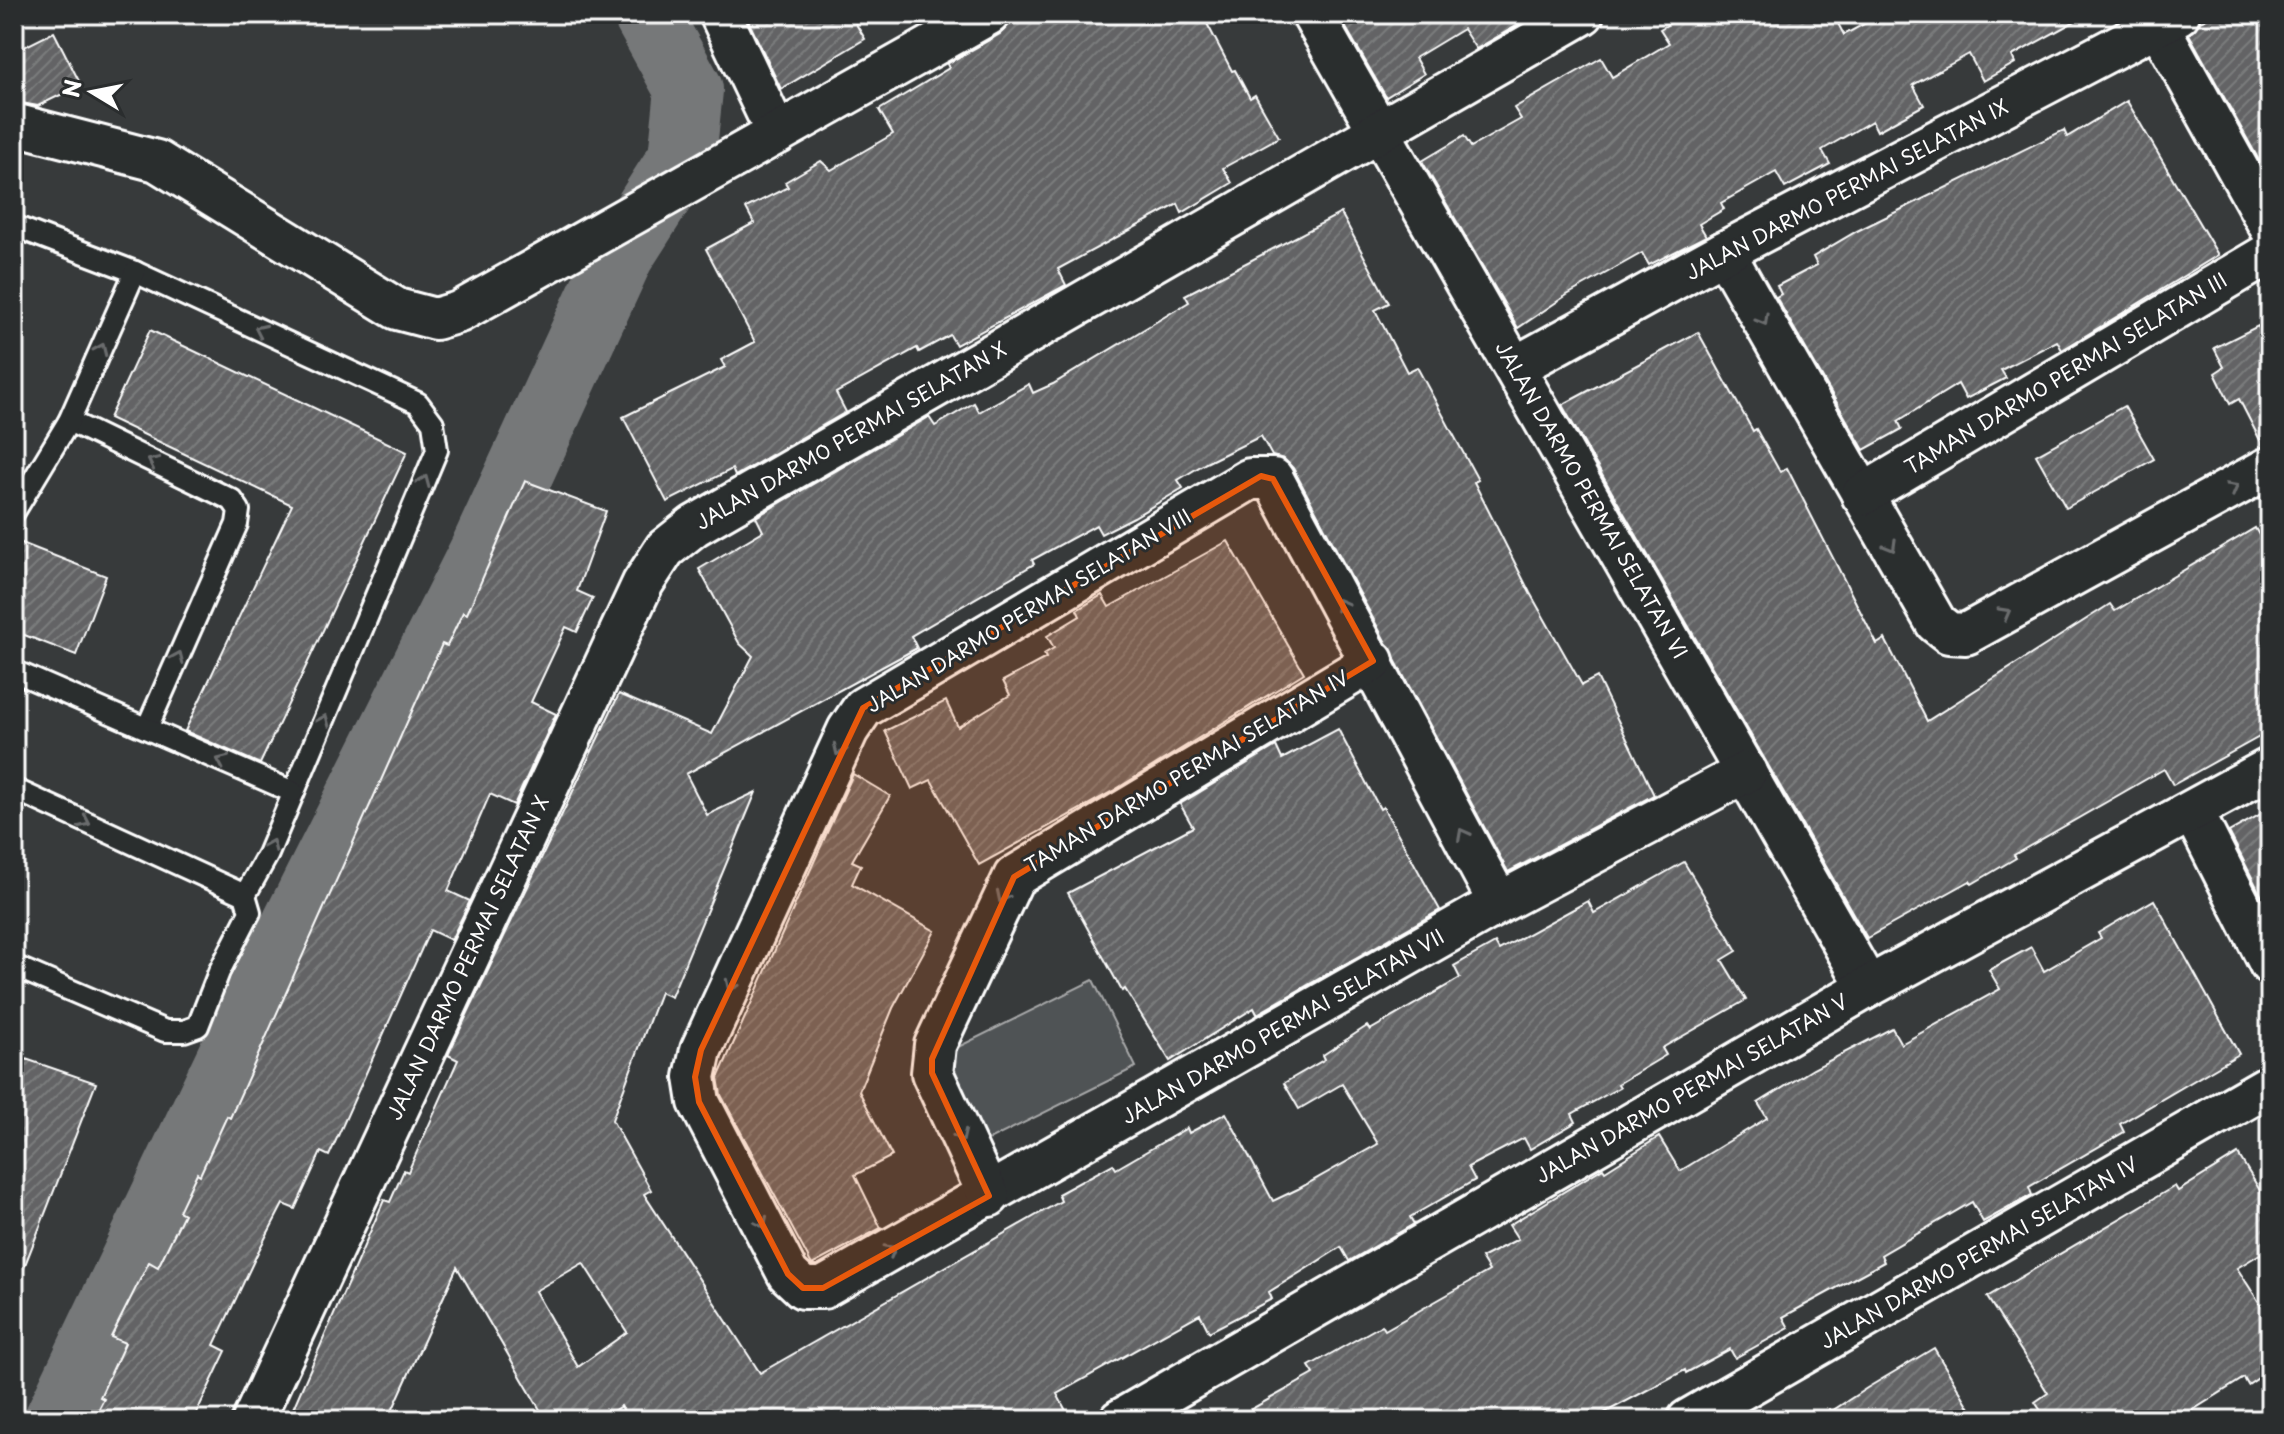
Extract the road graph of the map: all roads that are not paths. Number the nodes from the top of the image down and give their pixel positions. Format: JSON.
{"nodes":[{"id":1,"x":720,"y":14,"type":"edge"},
{"id":2,"x":989,"y":14,"type":"edge"},
{"id":3,"x":1312,"y":14,"type":"edge"},
{"id":4,"x":1583,"y":14,"type":"edge"},
{"id":5,"x":2169,"y":20,"type":"edge"},
{"id":6,"x":14,"y":124,"type":"edge"},
{"id":7,"x":1380,"y":131,"type":"junction"},
{"id":8,"x":777,"y":134,"type":"junction"},
{"id":9,"x":14,"y":226,"type":"edge"},
{"id":10,"x":2270,"y":227,"type":"edge"},
{"id":11,"x":1724,"y":252,"type":"junction"},
{"id":12,"x":2270,"y":253,"type":"edge"},
{"id":13,"x":135,"y":272,"type":"junction"},
{"id":14,"x":1515,"y":367,"type":"junction"},
{"id":15,"x":69,"y":421,"type":"junction"},
{"id":16,"x":2270,"y":467,"type":"edge"},
{"id":17,"x":1862,"y":495,"type":"junction"},
{"id":18,"x":14,"y":512,"type":"edge"},
{"id":19,"x":1373,"y":661,"type":"junction"},
{"id":20,"x":14,"y":671,"type":"edge"},
{"id":21,"x":147,"y":728,"type":"junction"},
{"id":22,"x":2270,"y":768,"type":"edge"},
{"id":23,"x":1746,"y":772,"type":"junction"},
{"id":24,"x":14,"y":789,"type":"edge"},
{"id":25,"x":293,"y":792,"type":"junction"},
{"id":26,"x":2193,"y":812,"type":"junction"},
{"id":27,"x":245,"y":895,"type":"junction"},
{"id":28,"x":1499,"y":903,"type":"junction"},
{"id":29,"x":2270,"y":964,"type":"edge"},
{"id":30,"x":14,"y":966,"type":"edge"},
{"id":31,"x":1868,"y":987,"type":"junction"},
{"id":32,"x":2270,"y":1085,"type":"edge"},
{"id":33,"x":989,"y":1196,"type":"junction"},
{"id":34,"x":823,"y":1288,"type":"joint"},
{"id":35,"x":253,"y":1420,"type":"edge"},
{"id":36,"x":1120,"y":1420,"type":"edge"},
{"id":37,"x":1688,"y":1420,"type":"edge"}],
"edges":[{"from":1,"to":8,"type":"street"},
{"from":2,"to":8,"type":"street"},
{"from":3,"to":7,"type":"street","name":"JALAN DARMO PERMAI SELATAN VI"},
{"from":4,"to":7,"type":"street","name":"JALAN DARMO PERMAI SELATAN X"},
{"from":5,"to":10,"type":"street"},
{"from":5,"to":11,"type":"street","name":"JALAN DARMO PERMAI SELATAN IX"},
{"from":6,"to":8,"type":"street"},
{"from":7,"to":14,"type":"street","name":"JALAN DARMO PERMAI SELATAN VI"},
{"from":7,"to":35,"type":"street","name":"JALAN DARMO PERMAI SELATAN X"},
{"from":9,"to":13,"type":"lane"},
{"from":11,"to":14,"type":"street","name":"JALAN DARMO PERMAI SELATAN IX"},
{"from":11,"to":17,"type":"street","one_way":true},
{"from":12,"to":17,"type":"street","name":"TAMAN DARMO PERMAI SELATAN III"},
{"from":15,"to":13,"type":"lane","one_way":true},
{"from":25,"to":13,"type":"lane","one_way":true},
{"from":14,"to":23,"type":"street","name":"JALAN DARMO PERMAI SELATAN VI"},
{"from":15,"to":18,"type":"lane"},
{"from":21,"to":15,"type":"lane","one_way":true},
{"from":17,"to":16,"type":"street","one_way":true},
{"from":28,"to":19,"type":"street","name":"JALAN DARMO PERMAI SELATAN VIII","one_way":true},
{"from":19,"to":33,"type":"street","name":"TAMAN DARMO PERMAI SELATAN IV","one_way":true},
{"from":19,"to":34,"type":"street","name":"JALAN DARMO PERMAI SELATAN VIII","one_way":true},
{"from":20,"to":21,"type":"lane"},
{"from":25,"to":21,"type":"lane","one_way":true},
{"from":22,"to":26,"type":"street","name":"JALAN DARMO PERMAI SELATAN V"},
{"from":23,"to":28,"type":"street","name":"JALAN DARMO PERMAI SELATAN VII"},
{"from":23,"to":31,"type":"street","name":"JALAN DARMO PERMAI SELATAN VI"},
{"from":24,"to":27,"type":"lane","one_way":true},
{"from":27,"to":25,"type":"lane","one_way":true},
{"from":26,"to":29,"type":"street"},
{"from":26,"to":31,"type":"street","name":"JALAN DARMO PERMAI SELATAN V"},
{"from":27,"to":30,"type":"lane"},
{"from":28,"to":33,"type":"street","name":"JALAN DARMO PERMAI SELATAN VII"},
{"from":31,"to":36,"type":"street","name":"JALAN DARMO PERMAI SELATAN V"},
{"from":32,"to":37,"type":"street","name":"JALAN DARMO PERMAI SELATAN IV"},
{"from":34,"to":33,"type":"street","name":"JALAN DARMO PERMAI SELATAN VII","one_way":true}]}
